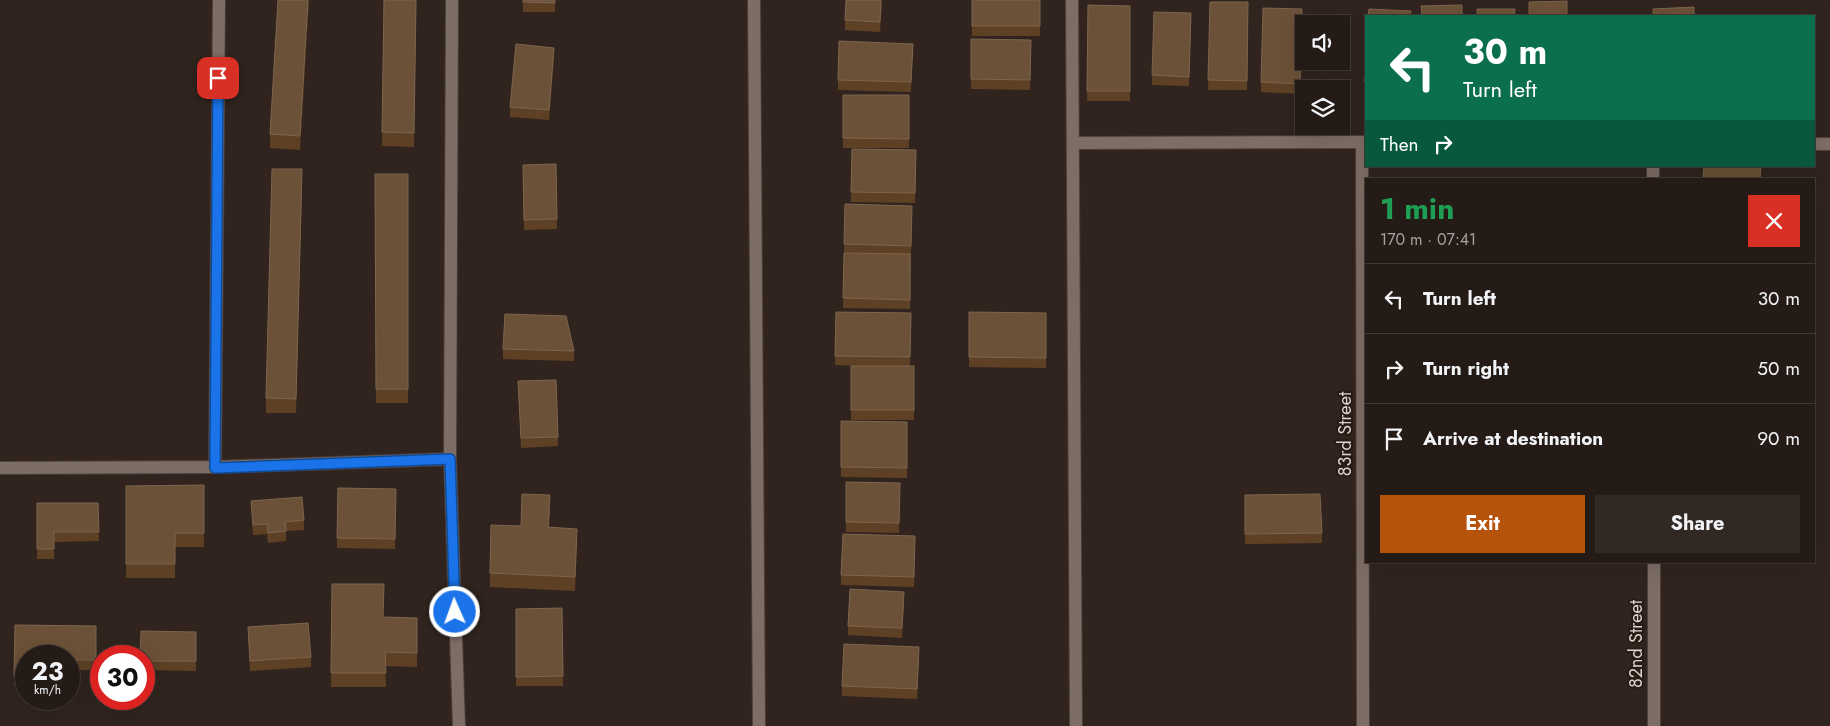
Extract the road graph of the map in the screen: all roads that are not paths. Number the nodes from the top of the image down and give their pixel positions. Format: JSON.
{"nodes":[{"id":1,"x":218,"y":0,"type":"edge"},
{"id":2,"x":452,"y":0,"type":"edge"},
{"id":3,"x":754,"y":0,"type":"edge"},
{"id":4,"x":1072,"y":0,"type":"edge"},
{"id":5,"x":1072,"y":142,"type":"junction"},
{"id":6,"x":1364,"y":142,"type":"edge"},
{"id":7,"x":1815,"y":144,"type":"edge"},
{"id":8,"x":1830,"y":144,"type":"edge"},
{"id":9,"x":450,"y":459,"type":"junction"},
{"id":10,"x":0,"y":468,"type":"edge"},
{"id":11,"x":215,"y":468,"type":"junction"},
{"id":12,"x":1654,"y":563,"type":"edge"},
{"id":13,"x":459,"y":726,"type":"edge"},
{"id":14,"x":759,"y":726,"type":"edge"},
{"id":15,"x":1076,"y":726,"type":"edge"},
{"id":16,"x":1364,"y":726,"type":"edge"},
{"id":17,"x":1654,"y":726,"type":"edge"}],
"edges":[{"from":1,"to":11,"type":"street"},
{"from":2,"to":9,"type":"street"},
{"from":3,"to":14,"type":"street"},
{"from":4,"to":5,"type":"street"},
{"from":5,"to":6,"type":"street"},
{"from":5,"to":15,"type":"street"},
{"from":6,"to":16,"type":"street","name":"83rd Street"},
{"from":7,"to":8,"type":"street"},
{"from":9,"to":11,"type":"street"},
{"from":9,"to":13,"type":"street"},
{"from":10,"to":11,"type":"street"},
{"from":12,"to":17,"type":"street","name":"82nd Street"}]}
